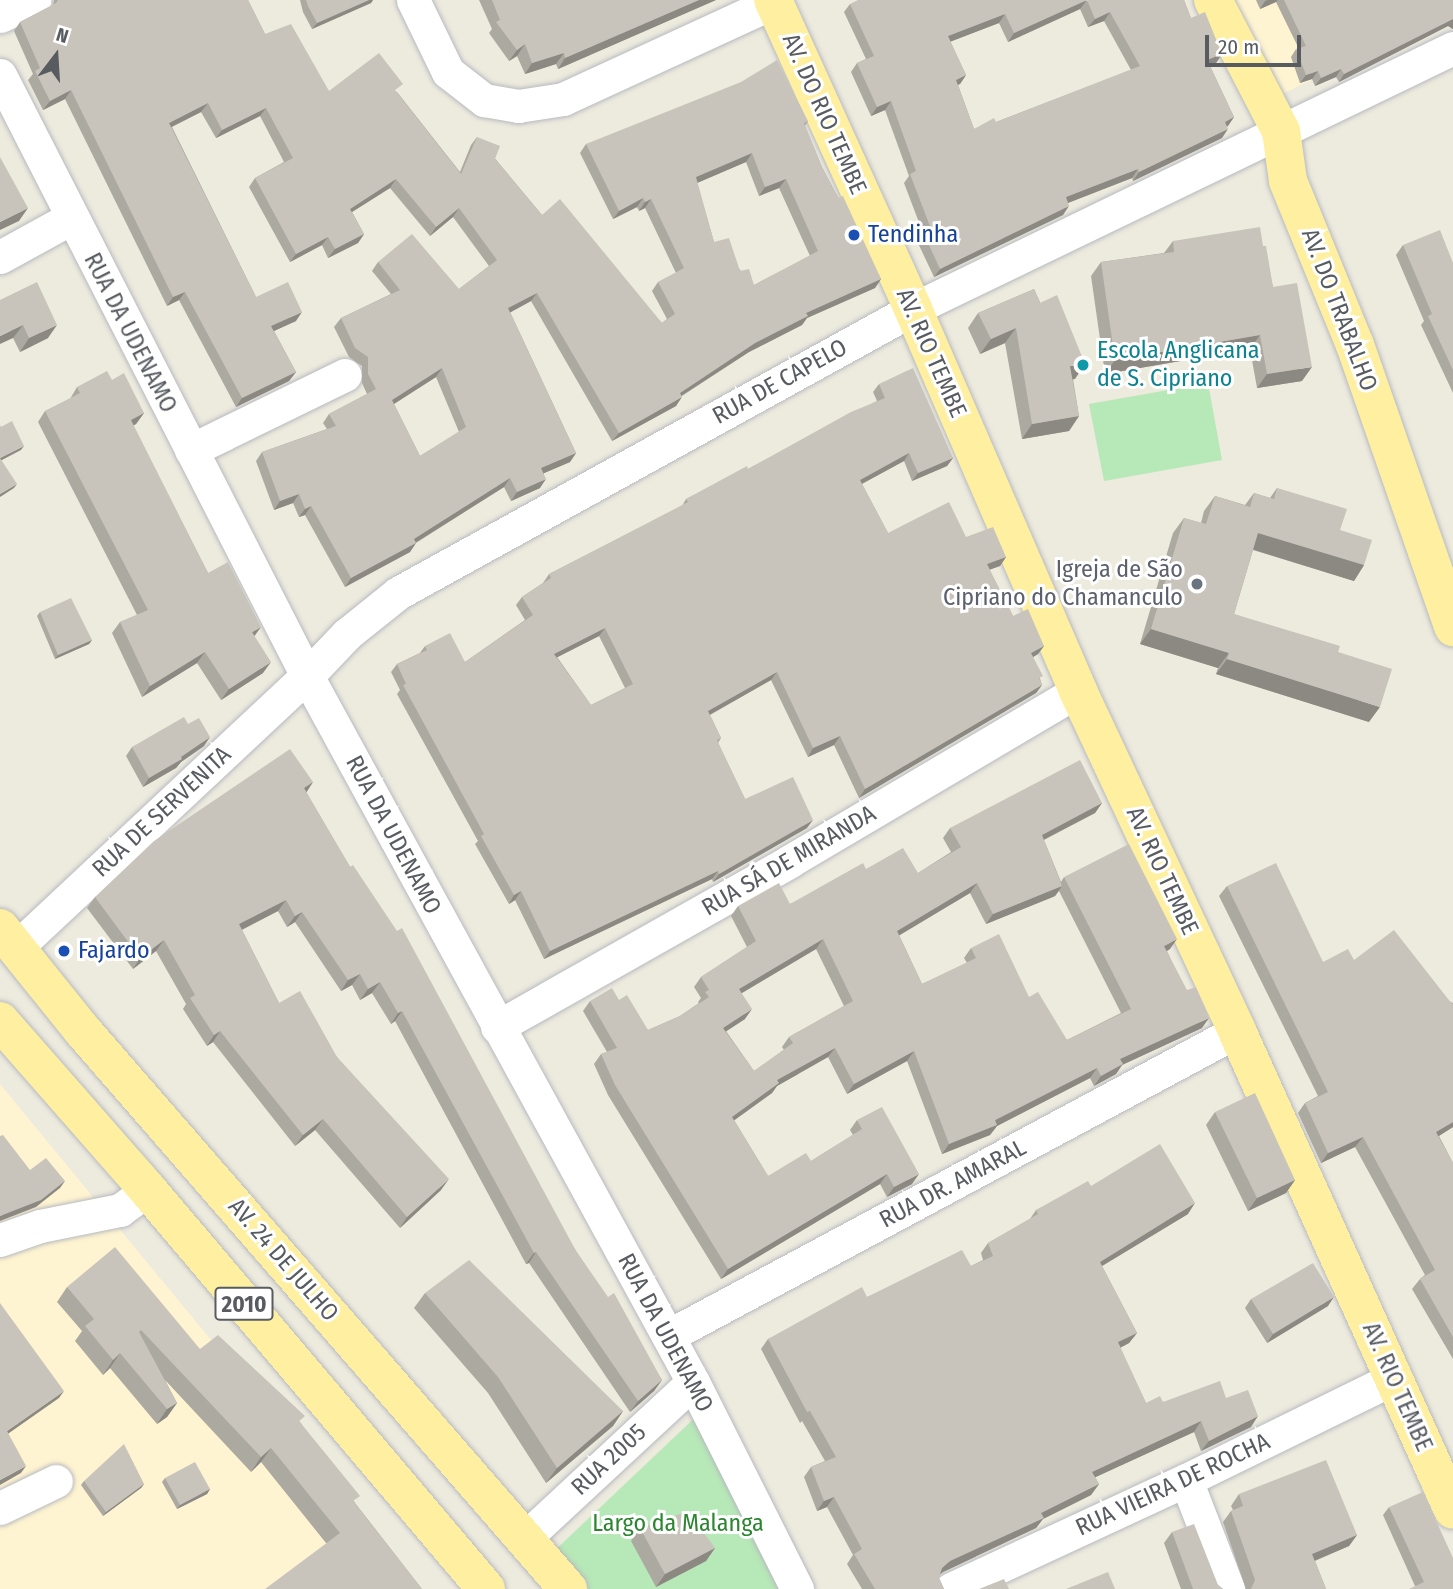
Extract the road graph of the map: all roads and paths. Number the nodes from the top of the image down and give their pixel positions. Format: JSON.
{"nodes":[{"id":1,"x":35,"y":0,"type":"edge"},
{"id":2,"x":413,"y":0,"type":"edge"},
{"id":3,"x":1213,"y":0,"type":"edge"},
{"id":4,"x":773,"y":1,"type":"edge"},
{"id":5,"x":0,"y":16,"type":"edge"},
{"id":6,"x":1453,"y":48,"type":"edge"},
{"id":7,"x":0,"y":75,"type":"edge"},
{"id":8,"x":1281,"y":131,"type":"junction"},
{"id":9,"x":71,"y":218,"type":"junction"},
{"id":10,"x":876,"y":229,"type":"joint"},
{"id":11,"x":0,"y":257,"type":"edge"},
{"id":12,"x":913,"y":309,"type":"junction"},
{"id":13,"x":345,"y":375,"type":"dead end"},
{"id":14,"x":191,"y":450,"type":"junction"},
{"id":15,"x":1453,"y":627,"type":"edge"},
{"id":16,"x":307,"y":676,"type":"junction"},
{"id":17,"x":1078,"y":691,"type":"junction"},
{"id":18,"x":8,"y":938,"type":"edge"},
{"id":19,"x":0,"y":1021,"type":"edge"},
{"id":20,"x":497,"y":1027,"type":"junction"},
{"id":21,"x":1237,"y":1031,"type":"junction"},
{"id":22,"x":148,"y":1190,"type":"junction"},
{"id":23,"x":0,"y":1240,"type":"edge"},
{"id":24,"x":668,"y":1336,"type":"junction"},
{"id":25,"x":1394,"y":1378,"type":"junction"},
{"id":26,"x":693,"y":1382,"type":"junction"},
{"id":27,"x":56,"y":1480,"type":"dead end"},
{"id":28,"x":1186,"y":1480,"type":"junction"},
{"id":29,"x":0,"y":1508,"type":"edge"},
{"id":30,"x":1453,"y":1510,"type":"edge"},
{"id":31,"x":525,"y":1538,"type":"junction"},
{"id":32,"x":486,"y":1589,"type":"edge"},
{"id":33,"x":568,"y":1589,"type":"edge"},
{"id":34,"x":797,"y":1589,"type":"edge"},
{"id":35,"x":951,"y":1589,"type":"edge"},
{"id":36,"x":1228,"y":1589,"type":"edge"}],
"edges":[{"from":1,"to":5,"type":"street"},
{"from":2,"to":4,"type":"street"},
{"from":3,"to":8,"type":"main road","name":"AV. DO TRABALHO"},
{"from":4,"to":10,"type":"main road","name":"AV. DO RIO TEMBE"},
{"from":6,"to":8,"type":"street","name":"RUA DE CAPELO"},
{"from":7,"to":9,"type":"street","name":"RUA DA UDENAMO"},
{"from":8,"to":12,"type":"street","name":"RUA DE CAPELO"},
{"from":8,"to":15,"type":"main road","name":"AV. DO TRABALHO"},
{"from":9,"to":11,"type":"street"},
{"from":9,"to":14,"type":"street","name":"RUA DA UDENAMO"},
{"from":10,"to":12,"type":"main road","name":"AV. RIO TEMBE"},
{"from":12,"to":16,"type":"street","name":"RUA DE CAPELO"},
{"from":12,"to":17,"type":"main road","name":"AV. RIO TEMBE"},
{"from":13,"to":14,"type":"street"},
{"from":14,"to":16,"type":"street","name":"RUA DA UDENAMO"},
{"from":16,"to":18,"type":"street","name":"RUA DE SERVENITA"},
{"from":16,"to":20,"type":"street","name":"RUA DA UDENAMO"},
{"from":17,"to":20,"type":"street","name":"RUA SÁ DE MIRANDA"},
{"from":17,"to":21,"type":"main road","name":"AV. RIO TEMBE"},
{"from":18,"to":31,"type":"main road","name":"AV. 24 DE JULHO","number":"2010"},
{"from":19,"to":22,"type":"main road","number":"2010"},
{"from":20,"to":24,"type":"street","name":"RUA DA UDENAMO"},
{"from":21,"to":24,"type":"street","name":"RUA DR. AMARAL"},
{"from":21,"to":25,"type":"main road","name":"AV. RIO TEMBE"},
{"from":22,"to":23,"type":"street"},
{"from":22,"to":32,"type":"main road","number":"2010"},
{"from":24,"to":26,"type":"street","name":"RUA DA UDENAMO"},
{"from":25,"to":28,"type":"street","name":"RUA VIEIRA DE ROCHA"},
{"from":25,"to":30,"type":"main road","name":"AV. RIO TEMBE"},
{"from":26,"to":31,"type":"street","name":"RUA 2005"},
{"from":26,"to":34,"type":"street","name":"RUA DA UDENAMO"},
{"from":27,"to":29,"type":"street"},
{"from":28,"to":35,"type":"street","name":"RUA VIEIRA DE ROCHA"},
{"from":28,"to":36,"type":"street"},
{"from":31,"to":33,"type":"main road","name":"AV. 24 DE JULHO","number":"2010"}]}
